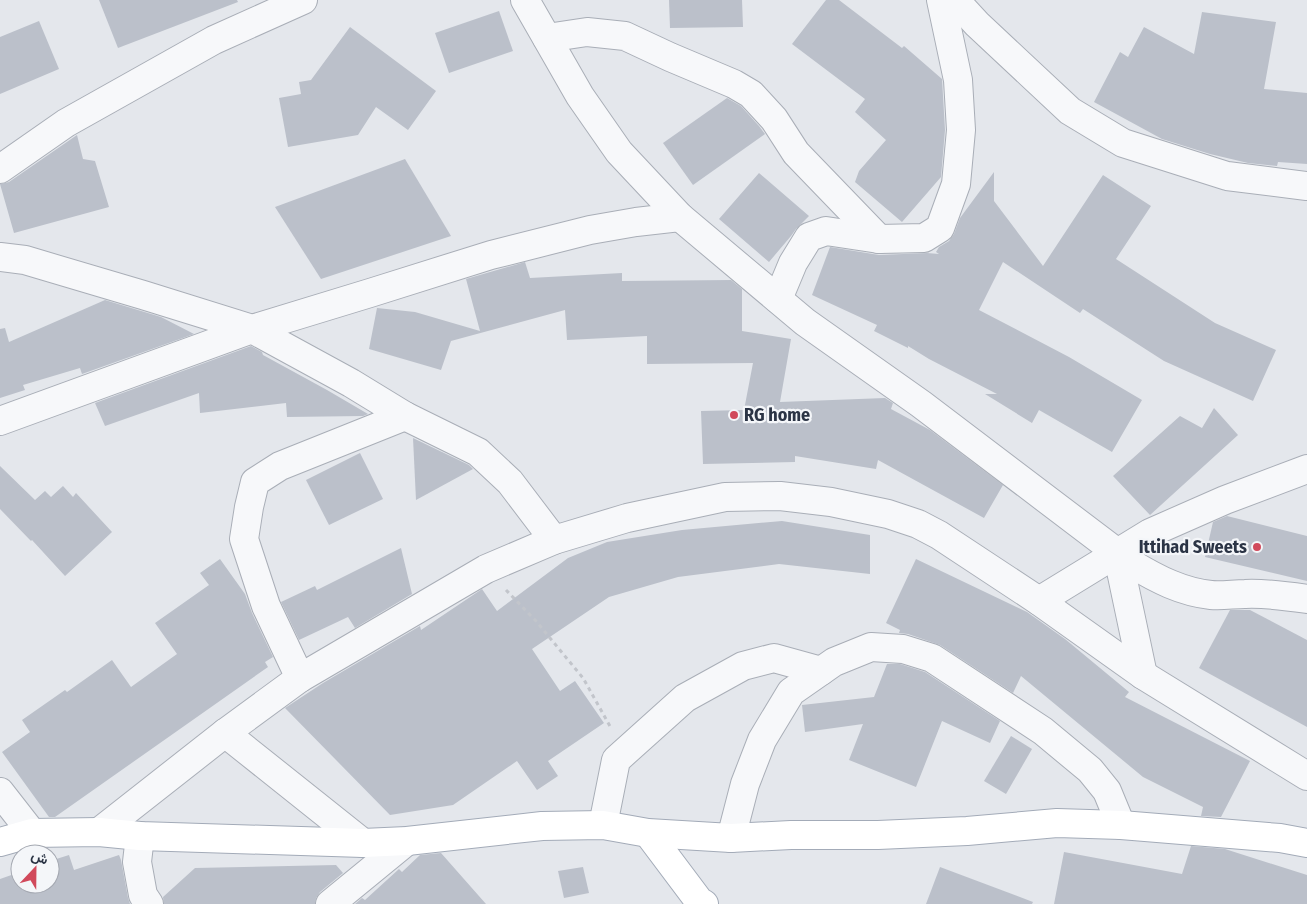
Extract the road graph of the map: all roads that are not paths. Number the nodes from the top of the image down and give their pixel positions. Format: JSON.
{"nodes":[{"id":1,"x":303,"y":0,"type":"edge"},
{"id":2,"x":941,"y":0,"type":"edge"},
{"id":3,"x":955,"y":0,"type":"edge"},
{"id":4,"x":534,"y":2,"type":"edge"},
{"id":5,"x":546,"y":38,"type":"junction"},
{"id":6,"x":0,"y":169,"type":"edge"},
{"id":7,"x":1307,"y":186,"type":"edge"},
{"id":8,"x":680,"y":217,"type":"junction"},
{"id":9,"x":879,"y":239,"type":"junction"},
{"id":10,"x":0,"y":258,"type":"edge"},
{"id":11,"x":778,"y":299,"type":"junction"},
{"id":12,"x":252,"y":329,"type":"junction"},
{"id":13,"x":404,"y":416,"type":"junction"},
{"id":14,"x":0,"y":421,"type":"edge"},
{"id":15,"x":1307,"y":469,"type":"edge"},
{"id":16,"x":554,"y":540,"type":"junction"},
{"id":17,"x":1118,"y":552,"type":"junction"},
{"id":18,"x":1307,"y":599,"type":"edge"},
{"id":19,"x":1039,"y":601,"type":"junction"},
{"id":20,"x":822,"y":671,"type":"junction"},
{"id":21,"x":1143,"y":675,"type":"junction"},
{"id":22,"x":300,"y":678,"type":"junction"},
{"id":23,"x":225,"y":734,"type":"junction"},
{"id":24,"x":1307,"y":776,"type":"edge"},
{"id":25,"x":0,"y":792,"type":"edge"},
{"id":26,"x":603,"y":825,"type":"junction"},
{"id":27,"x":1121,"y":825,"type":"junction"},
{"id":28,"x":99,"y":832,"type":"junction"},
{"id":29,"x":32,"y":833,"type":"junction"},
{"id":30,"x":648,"y":833,"type":"junction"},
{"id":31,"x":140,"y":836,"type":"junction"},
{"id":32,"x":731,"y":838,"type":"junction"},
{"id":33,"x":407,"y":841,"type":"junction"},
{"id":34,"x":0,"y":842,"type":"edge"},
{"id":35,"x":363,"y":843,"type":"junction"},
{"id":36,"x":1307,"y":843,"type":"edge"},
{"id":37,"x":699,"y":903,"type":"edge"},
{"id":38,"x":149,"y":904,"type":"edge"},
{"id":39,"x":330,"y":904,"type":"edge"}],
"edges":[{"from":1,"to":6,"type":"street"},
{"from":2,"to":9,"type":"street"},
{"from":3,"to":7,"type":"street"},
{"from":4,"to":5,"type":"street"},
{"from":5,"to":8,"type":"street"},
{"from":5,"to":9,"type":"street"},
{"from":8,"to":11,"type":"street"},
{"from":8,"to":12,"type":"street"},
{"from":9,"to":11,"type":"street"},
{"from":10,"to":12,"type":"street"},
{"from":11,"to":17,"type":"street"},
{"from":12,"to":13,"type":"street"},
{"from":12,"to":14,"type":"street"},
{"from":13,"to":16,"type":"street"},
{"from":13,"to":22,"type":"street"},
{"from":15,"to":17,"type":"street"},
{"from":16,"to":19,"type":"street"},
{"from":16,"to":22,"type":"street"},
{"from":17,"to":18,"type":"street"},
{"from":17,"to":19,"type":"street"},
{"from":17,"to":21,"type":"street"},
{"from":19,"to":21,"type":"street"},
{"from":20,"to":26,"type":"street"},
{"from":20,"to":27,"type":"street"},
{"from":20,"to":32,"type":"street"},
{"from":21,"to":24,"type":"street"},
{"from":22,"to":23,"type":"street"},
{"from":23,"to":28,"type":"street"},
{"from":23,"to":35,"type":"street"},
{"from":25,"to":29,"type":"street"},
{"from":26,"to":30,"type":"main road"},
{"from":26,"to":33,"type":"main road"},
{"from":27,"to":32,"type":"main road"},
{"from":27,"to":36,"type":"main road"},
{"from":28,"to":29,"type":"main road"},
{"from":28,"to":31,"type":"main road"},
{"from":29,"to":34,"type":"main road"},
{"from":30,"to":32,"type":"main road"},
{"from":30,"to":37,"type":"main road"},
{"from":31,"to":35,"type":"main road"},
{"from":31,"to":38,"type":"street"},
{"from":33,"to":35,"type":"main road"},
{"from":33,"to":39,"type":"street"}]}
